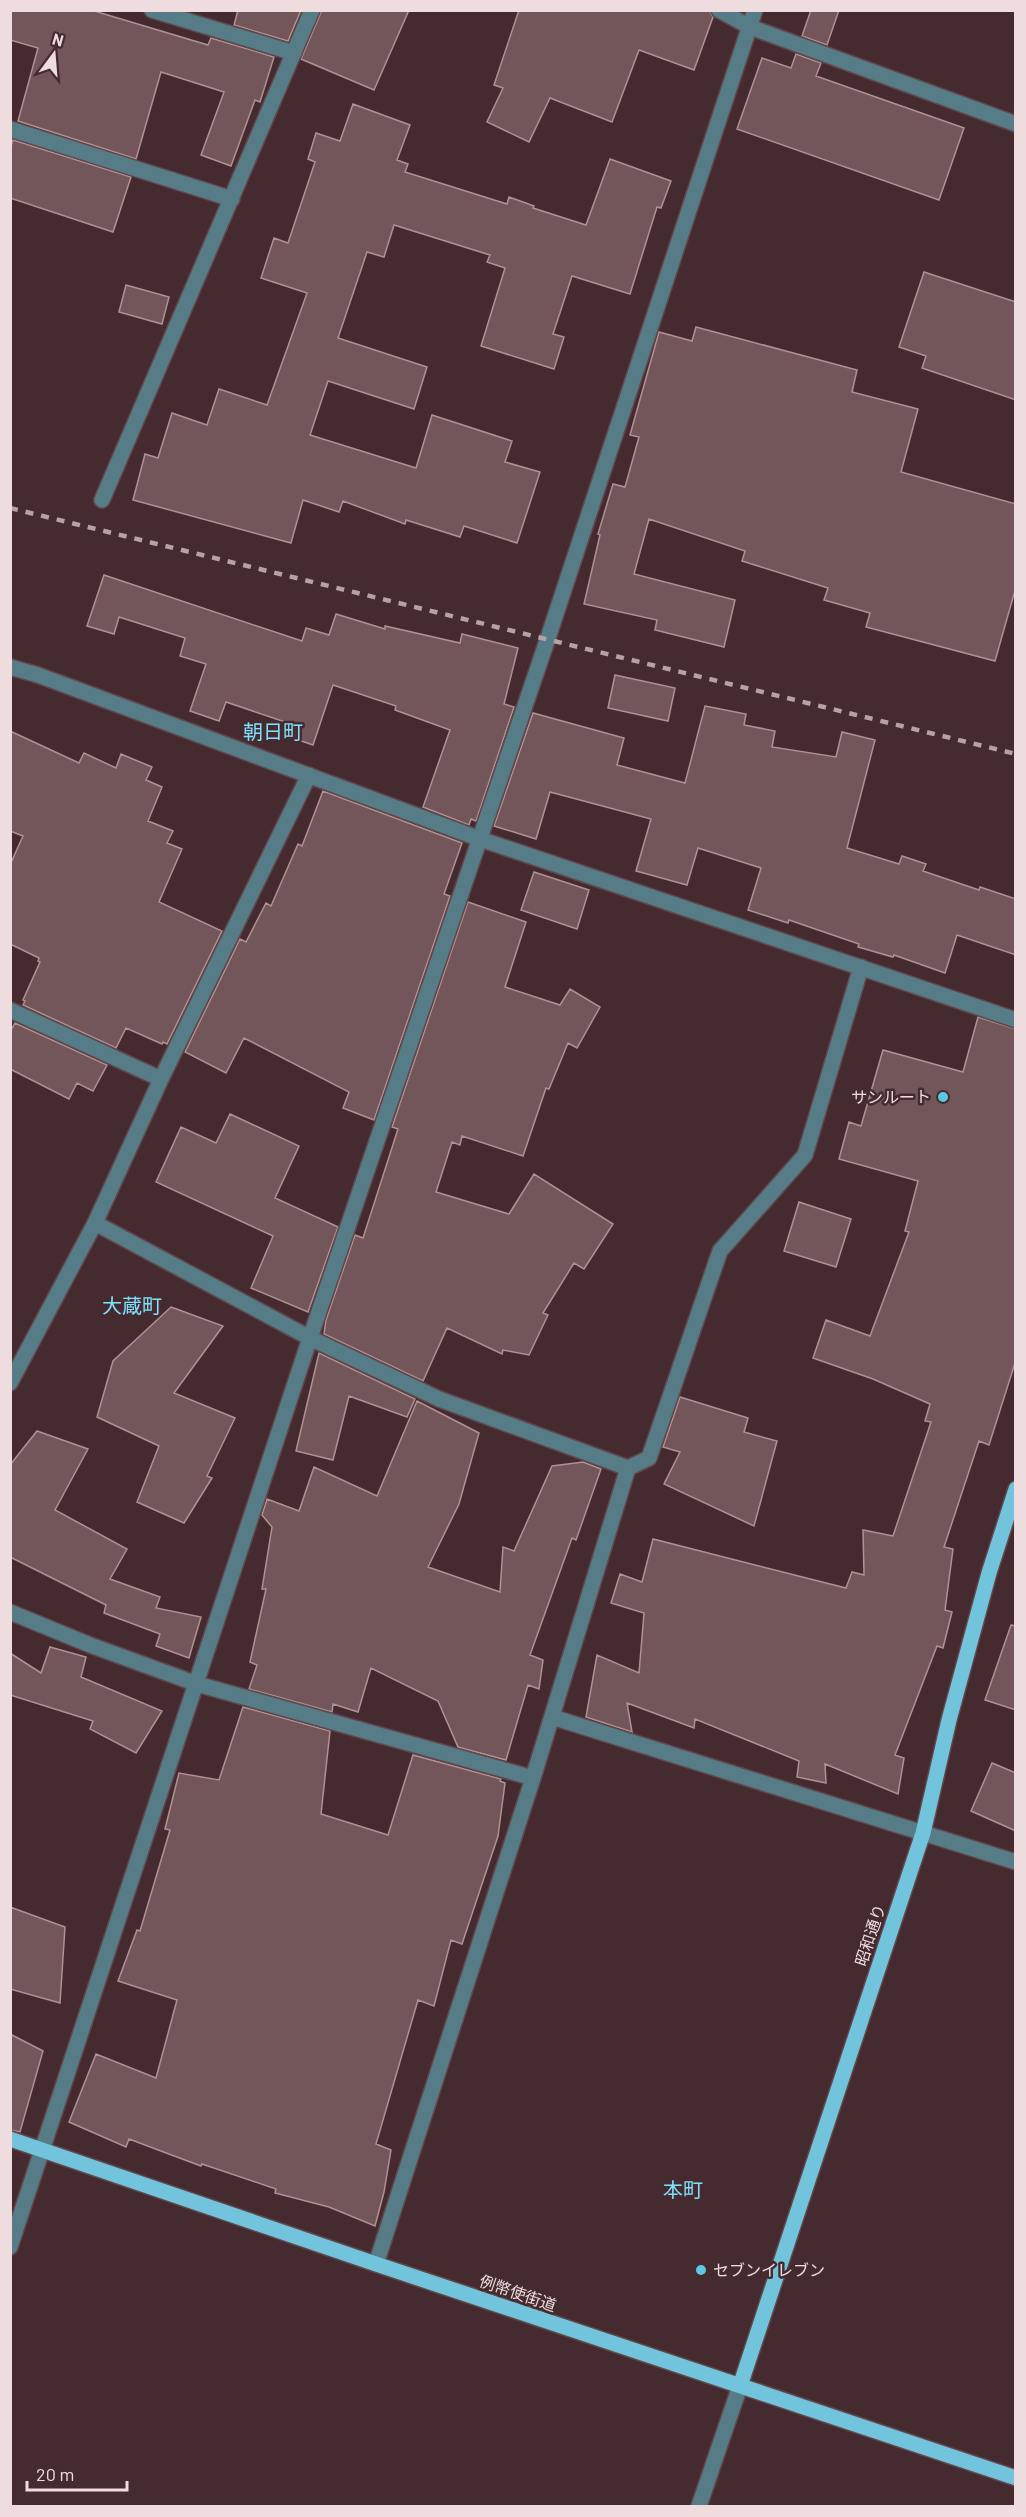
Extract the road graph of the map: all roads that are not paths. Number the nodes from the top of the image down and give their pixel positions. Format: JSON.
{"nodes":[{"id":1,"x":152,"y":10,"type":"edge"},
{"id":2,"x":312,"y":10,"type":"edge"},
{"id":3,"x":719,"y":10,"type":"edge"},
{"id":4,"x":755,"y":10,"type":"edge"},
{"id":5,"x":750,"y":27,"type":"junction"},
{"id":6,"x":294,"y":53,"type":"junction"},
{"id":7,"x":1016,"y":124,"type":"edge"},
{"id":8,"x":10,"y":129,"type":"edge"},
{"id":9,"x":232,"y":199,"type":"junction"},
{"id":10,"x":102,"y":500,"type":"dead end"},
{"id":11,"x":10,"y":667,"type":"edge"},
{"id":12,"x":309,"y":775,"type":"junction"},
{"id":13,"x":480,"y":839,"type":"junction"},
{"id":14,"x":861,"y":967,"type":"junction"},
{"id":15,"x":10,"y":1010,"type":"edge"},
{"id":16,"x":1016,"y":1020,"type":"edge"},
{"id":17,"x":161,"y":1079,"type":"junction"},
{"id":18,"x":95,"y":1223,"type":"junction"},
{"id":19,"x":310,"y":1338,"type":"junction"},
{"id":20,"x":10,"y":1383,"type":"edge"},
{"id":21,"x":628,"y":1468,"type":"junction"},
{"id":22,"x":1016,"y":1489,"type":"edge"},
{"id":23,"x":10,"y":1612,"type":"edge"},
{"id":24,"x":197,"y":1684,"type":"junction"},
{"id":25,"x":552,"y":1717,"type":"junction"},
{"id":26,"x":533,"y":1778,"type":"junction"},
{"id":27,"x":922,"y":1833,"type":"junction"},
{"id":28,"x":1016,"y":1862,"type":"edge"},
{"id":29,"x":10,"y":2139,"type":"edge"},
{"id":30,"x":44,"y":2151,"type":"junction"},
{"id":31,"x":10,"y":2247,"type":"edge"},
{"id":32,"x":376,"y":2264,"type":"junction"},
{"id":33,"x":740,"y":2386,"type":"junction"},
{"id":34,"x":1016,"y":2478,"type":"edge"},
{"id":35,"x":699,"y":2506,"type":"edge"}],
"edges":[{"from":1,"to":6,"type":"street"},
{"from":2,"to":6,"type":"street"},
{"from":3,"to":5,"type":"street"},
{"from":4,"to":5,"type":"street"},
{"from":5,"to":7,"type":"street"},
{"from":5,"to":13,"type":"street"},
{"from":6,"to":9,"type":"street"},
{"from":8,"to":9,"type":"street"},
{"from":9,"to":10,"type":"street"},
{"from":11,"to":12,"type":"street"},
{"from":12,"to":13,"type":"street"},
{"from":12,"to":17,"type":"street"},
{"from":13,"to":14,"type":"street"},
{"from":13,"to":19,"type":"street"},
{"from":14,"to":16,"type":"street"},
{"from":14,"to":21,"type":"street"},
{"from":15,"to":17,"type":"street"},
{"from":17,"to":18,"type":"street"},
{"from":18,"to":19,"type":"street"},
{"from":18,"to":20,"type":"street"},
{"from":19,"to":21,"type":"street"},
{"from":19,"to":24,"type":"street"},
{"from":21,"to":25,"type":"street"},
{"from":22,"to":27,"type":"main road","name":"昭和通り"},
{"from":23,"to":24,"type":"street"},
{"from":24,"to":26,"type":"street"},
{"from":24,"to":30,"type":"street"},
{"from":25,"to":26,"type":"street"},
{"from":25,"to":27,"type":"street"},
{"from":26,"to":32,"type":"street"},
{"from":27,"to":28,"type":"street"},
{"from":27,"to":33,"type":"main road","name":"昭和通り"},
{"from":29,"to":30,"type":"main road","name":"例幣使街道"},
{"from":30,"to":31,"type":"street"},
{"from":30,"to":32,"type":"main road","name":"例幣使街道"},
{"from":32,"to":33,"type":"main road","name":"例幣使街道"},
{"from":33,"to":34,"type":"main road","name":"例幣使街道"},
{"from":33,"to":35,"type":"street"}]}
